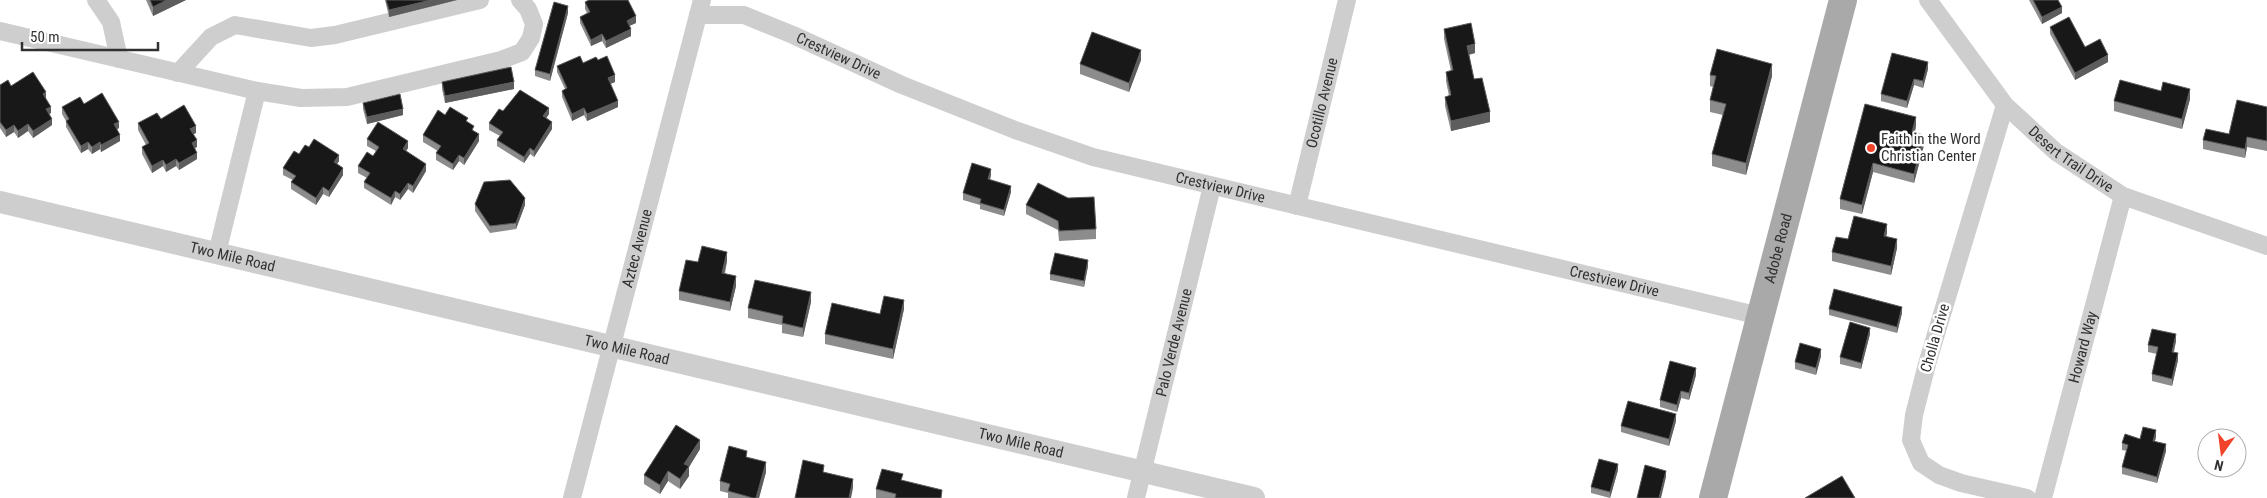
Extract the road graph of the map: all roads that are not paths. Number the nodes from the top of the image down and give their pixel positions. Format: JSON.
{"nodes":[{"id":1,"x":96,"y":0,"type":"edge"},
{"id":2,"x":480,"y":0,"type":"edge"},
{"id":3,"x":520,"y":0,"type":"edge"},
{"id":4,"x":1347,"y":0,"type":"edge"},
{"id":5,"x":1844,"y":0,"type":"edge"},
{"id":6,"x":1928,"y":0,"type":"edge"},
{"id":7,"x":700,"y":8,"type":"edge"},
{"id":8,"x":0,"y":31,"type":"edge"},
{"id":9,"x":119,"y":59,"type":"junction"},
{"id":10,"x":178,"y":73,"type":"junction"},
{"id":11,"x":257,"y":91,"type":"junction"},
{"id":12,"x":2005,"y":105,"type":"junction"},
{"id":13,"x":1212,"y":186,"type":"junction"},
{"id":14,"x":2123,"y":196,"type":"junction"},
{"id":15,"x":0,"y":202,"type":"edge"},
{"id":16,"x":1297,"y":206,"type":"junction"},
{"id":17,"x":2267,"y":246,"type":"edge"},
{"id":18,"x":217,"y":253,"type":"junction"},
{"id":19,"x":1760,"y":316,"type":"junction"},
{"id":20,"x":612,"y":345,"type":"junction"},
{"id":21,"x":1143,"y":471,"type":"junction"},
{"id":22,"x":572,"y":498,"type":"edge"},
{"id":23,"x":1136,"y":498,"type":"edge"},
{"id":24,"x":1254,"y":498,"type":"edge"},
{"id":25,"x":1713,"y":498,"type":"edge"},
{"id":26,"x":2027,"y":498,"type":"edge"},
{"id":27,"x":2043,"y":498,"type":"edge"}],
"edges":[{"from":1,"to":9,"type":"street"},
{"from":2,"to":10,"type":"street"},
{"from":3,"to":11,"type":"street"},
{"from":4,"to":16,"type":"street","name":"Ocotillo Avenue"},
{"from":5,"to":19,"type":"main road","name":"Adobe Road"},
{"from":6,"to":12,"type":"street","name":"Desert Trail Drive"},
{"from":7,"to":13,"type":"street","name":"Crestview Drive"},
{"from":7,"to":20,"type":"street","name":"Aztec Avenue"},
{"from":8,"to":9,"type":"street"},
{"from":9,"to":10,"type":"street"},
{"from":10,"to":11,"type":"street"},
{"from":11,"to":18,"type":"street"},
{"from":12,"to":14,"type":"street","name":"Desert Trail Drive"},
{"from":12,"to":26,"type":"street","name":"Cholla Drive"},
{"from":13,"to":16,"type":"street","name":"Crestview Drive"},
{"from":13,"to":21,"type":"street","name":"Palo Verde Avenue"},
{"from":14,"to":17,"type":"street","name":"Desert Trail Drive"},
{"from":14,"to":27,"type":"street","name":"Howard Way"},
{"from":15,"to":18,"type":"street","name":"Two Mile Road"},
{"from":16,"to":19,"type":"street","name":"Crestview Drive"},
{"from":18,"to":20,"type":"street","name":"Two Mile Road"},
{"from":19,"to":25,"type":"main road","name":"Adobe Road"},
{"from":20,"to":21,"type":"street","name":"Two Mile Road"},
{"from":20,"to":22,"type":"street","name":"Aztec Avenue"},
{"from":21,"to":23,"type":"street","name":"Palo Verde Avenue"},
{"from":21,"to":24,"type":"street","name":"Two Mile Road"}]}
